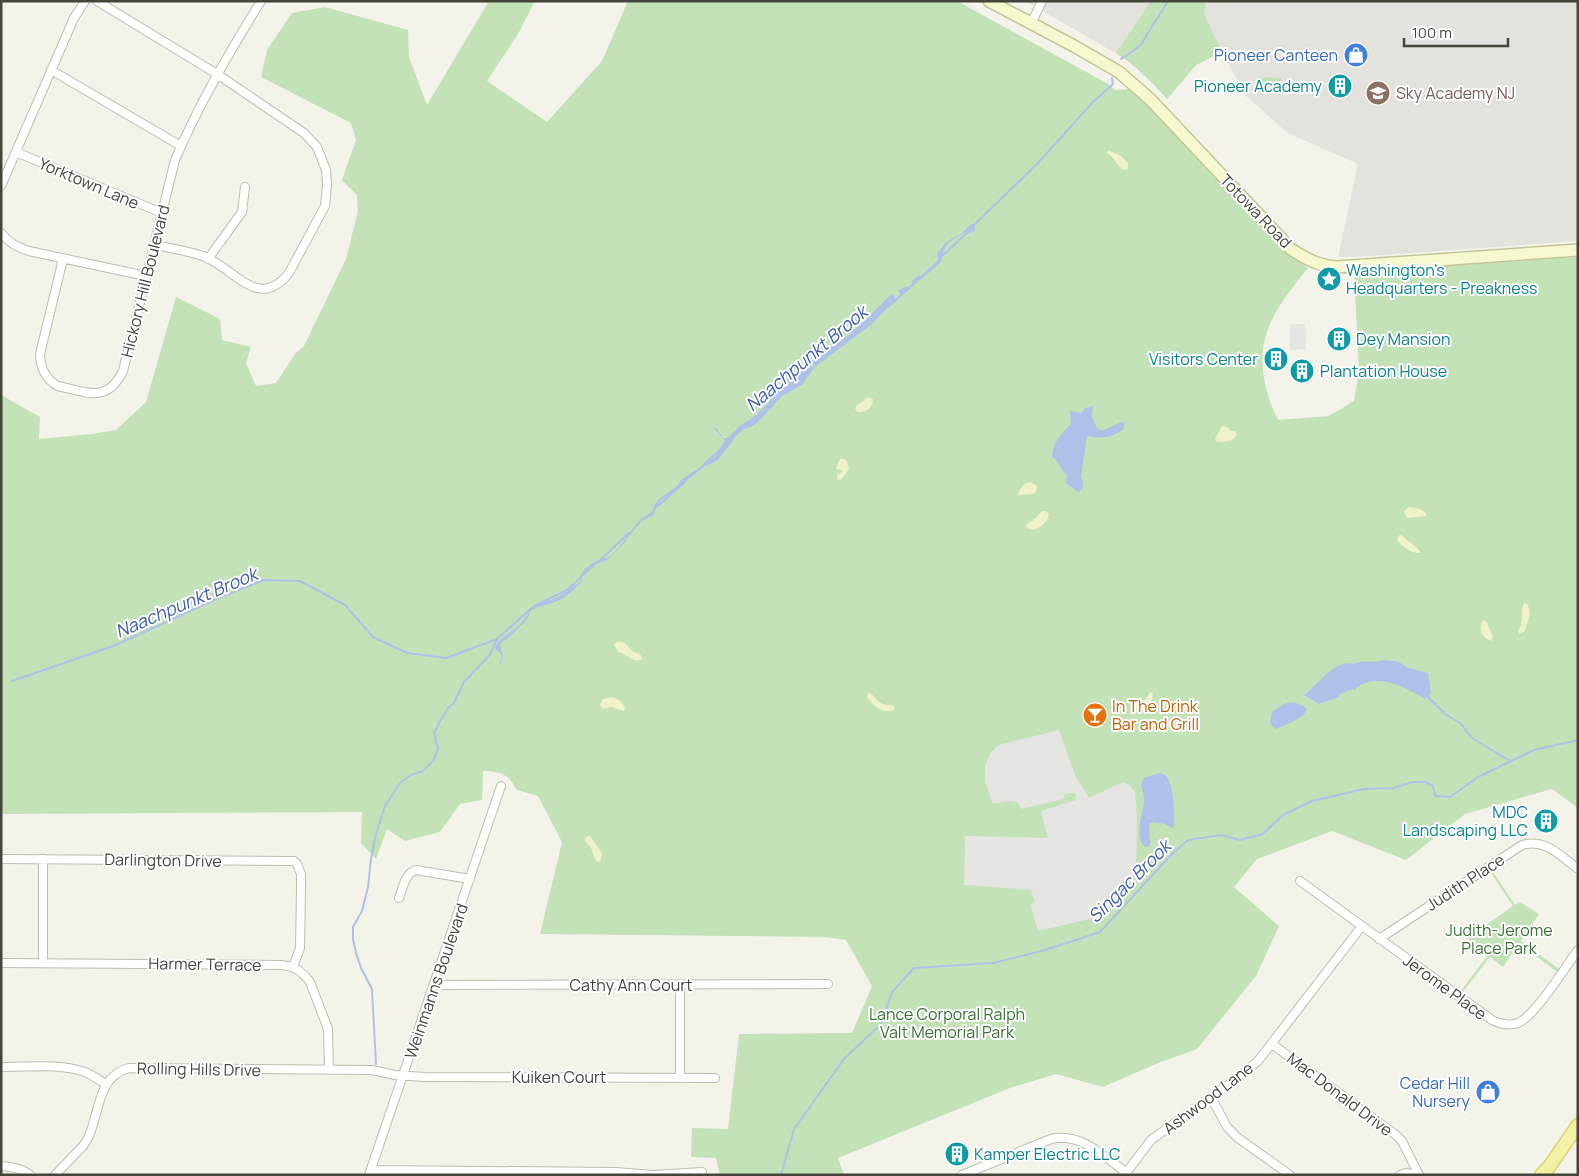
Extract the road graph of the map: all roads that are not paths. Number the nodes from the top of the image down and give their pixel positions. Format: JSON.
{"nodes":[{"id":1,"x":85,"y":1,"type":"edge"},
{"id":2,"x":97,"y":1,"type":"edge"},
{"id":3,"x":251,"y":1,"type":"edge"},
{"id":4,"x":989,"y":1,"type":"edge"},
{"id":5,"x":1042,"y":1,"type":"edge"},
{"id":6,"x":260,"y":4,"type":"edge"},
{"id":7,"x":1031,"y":24,"type":"junction"},
{"id":8,"x":51,"y":70,"type":"junction"},
{"id":9,"x":217,"y":74,"type":"junction"},
{"id":10,"x":181,"y":146,"type":"junction"},
{"id":11,"x":16,"y":152,"type":"junction"},
{"id":12,"x":1,"y":186,"type":"edge"},
{"id":13,"x":245,"y":188,"type":"dead end"},
{"id":14,"x":162,"y":213,"type":"junction"},
{"id":15,"x":1,"y":233,"type":"edge"},
{"id":16,"x":154,"y":244,"type":"junction"},
{"id":17,"x":1578,"y":250,"type":"edge"},
{"id":18,"x":63,"y":259,"type":"junction"},
{"id":19,"x":208,"y":259,"type":"junction"},
{"id":20,"x":146,"y":276,"type":"junction"},
{"id":21,"x":501,"y":786,"type":"dead end"},
{"id":22,"x":1,"y":858,"type":"edge"},
{"id":23,"x":43,"y":859,"type":"junction"},
{"id":24,"x":1578,"y":869,"type":"edge"},
{"id":25,"x":470,"y":880,"type":"junction"},
{"id":26,"x":1300,"y":881,"type":"dead end"},
{"id":27,"x":399,"y":898,"type":"dead end"},
{"id":28,"x":1362,"y":926,"type":"junction"},
{"id":29,"x":1379,"y":939,"type":"junction"},
{"id":30,"x":1578,"y":950,"type":"edge"},
{"id":31,"x":1,"y":962,"type":"edge"},
{"id":32,"x":42,"y":963,"type":"junction"},
{"id":33,"x":293,"y":967,"type":"junction"},
{"id":34,"x":828,"y":984,"type":"dead end"},
{"id":35,"x":434,"y":985,"type":"junction"},
{"id":36,"x":680,"y":985,"type":"junction"},
{"id":37,"x":1272,"y":1044,"type":"junction"},
{"id":38,"x":1,"y":1067,"type":"edge"},
{"id":39,"x":329,"y":1070,"type":"junction"},
{"id":40,"x":404,"y":1076,"type":"junction"},
{"id":41,"x":680,"y":1077,"type":"junction"},
{"id":42,"x":715,"y":1078,"type":"dead end"},
{"id":43,"x":106,"y":1084,"type":"junction"},
{"id":44,"x":1210,"y":1097,"type":"junction"},
{"id":45,"x":1578,"y":1125,"type":"edge"},
{"id":46,"x":1,"y":1166,"type":"edge"},
{"id":47,"x":370,"y":1172,"type":"edge"},
{"id":48,"x":702,"y":1172,"type":"dead end"},
{"id":49,"x":974,"y":1172,"type":"edge"},
{"id":50,"x":1545,"y":1172,"type":"edge"},
{"id":51,"x":582,"y":1173,"type":"edge"},
{"id":52,"x":1128,"y":1174,"type":"edge"},
{"id":53,"x":30,"y":1175,"type":"edge"},
{"id":54,"x":55,"y":1175,"type":"edge"},
{"id":55,"x":962,"y":1175,"type":"edge"},
{"id":56,"x":1290,"y":1175,"type":"edge"},
{"id":57,"x":1400,"y":1175,"type":"edge"},
{"id":58,"x":1415,"y":1175,"type":"edge"},
{"id":59,"x":1419,"y":1175,"type":"edge"}],
"edges":[{"from":1,"to":8,"type":"street"},
{"from":2,"to":9,"type":"street"},
{"from":3,"to":6,"type":"street"},
{"from":4,"to":7,"type":"main road","name":"Totowa Road"},
{"from":5,"to":7,"type":"street"},
{"from":6,"to":9,"type":"street","name":"Hickory Hill Boulevard"},
{"from":7,"to":17,"type":"main road","name":"Totowa Road"},
{"from":8,"to":10,"type":"street"},
{"from":8,"to":11,"type":"street"},
{"from":9,"to":10,"type":"street","name":"Hickory Hill Boulevard"},
{"from":9,"to":19,"type":"street"},
{"from":10,"to":14,"type":"street","name":"Hickory Hill Boulevard"},
{"from":11,"to":12,"type":"street"},
{"from":11,"to":14,"type":"street","name":"Yorktown Lane"},
{"from":13,"to":19,"type":"street"},
{"from":14,"to":16,"type":"street","name":"Hickory Hill Boulevard"},
{"from":15,"to":18,"type":"street"},
{"from":16,"to":19,"type":"street"},
{"from":16,"to":20,"type":"street","name":"Hickory Hill Boulevard"},
{"from":18,"to":20,"type":"street"},
{"from":18,"to":20,"type":"street","name":"Hickory Hill Boulevard"},
{"from":21,"to":25,"type":"street","name":"Weinmanns Boulevard"},
{"from":22,"to":23,"type":"street","name":"Darlington Drive"},
{"from":23,"to":32,"type":"street"},
{"from":23,"to":33,"type":"street","name":"Darlington Drive"},
{"from":24,"to":29,"type":"street","name":"Judith Place"},
{"from":25,"to":27,"type":"street"},
{"from":25,"to":35,"type":"street","name":"Weinmanns Boulevard"},
{"from":26,"to":28,"type":"street","name":"Jerome Place"},
{"from":28,"to":29,"type":"street","name":"Jerome Place"},
{"from":28,"to":37,"type":"street","name":"Ashwood Lane"},
{"from":29,"to":30,"type":"street","name":"Jerome Place"},
{"from":31,"to":32,"type":"street","name":"Harmer Terrace"},
{"from":32,"to":33,"type":"street","name":"Harmer Terrace"},
{"from":33,"to":39,"type":"street"},
{"from":34,"to":36,"type":"street","name":"Cathy Ann Court"},
{"from":35,"to":36,"type":"street","name":"Cathy Ann Court"},
{"from":35,"to":40,"type":"street","name":"Weinmanns Boulevard"},
{"from":36,"to":41,"type":"street"},
{"from":37,"to":44,"type":"street","name":"Ashwood Lane"},
{"from":37,"to":59,"type":"street","name":"Mac Donald Drive"},
{"from":38,"to":43,"type":"street"},
{"from":39,"to":40,"type":"street","name":"Rolling Hills Drive"},
{"from":39,"to":43,"type":"street","name":"Rolling Hills Drive"},
{"from":40,"to":41,"type":"street","name":"Kuiken Court"},
{"from":40,"to":47,"type":"street","name":"Weinmanns Boulevard"},
{"from":41,"to":42,"type":"street","name":"Kuiken Court"},
{"from":43,"to":54,"type":"street"},
{"from":44,"to":52,"type":"street","name":"Ashwood Lane"},
{"from":44,"to":56,"type":"street"},
{"from":45,"to":50,"type":"main road"},
{"from":46,"to":53,"type":"street"},
{"from":47,"to":51,"type":"street"},
{"from":48,"to":51,"type":"street"},
{"from":49,"to":52,"type":"street"},
{"from":49,"to":55,"type":"street"},
{"from":57,"to":58,"type":"street"}]}
